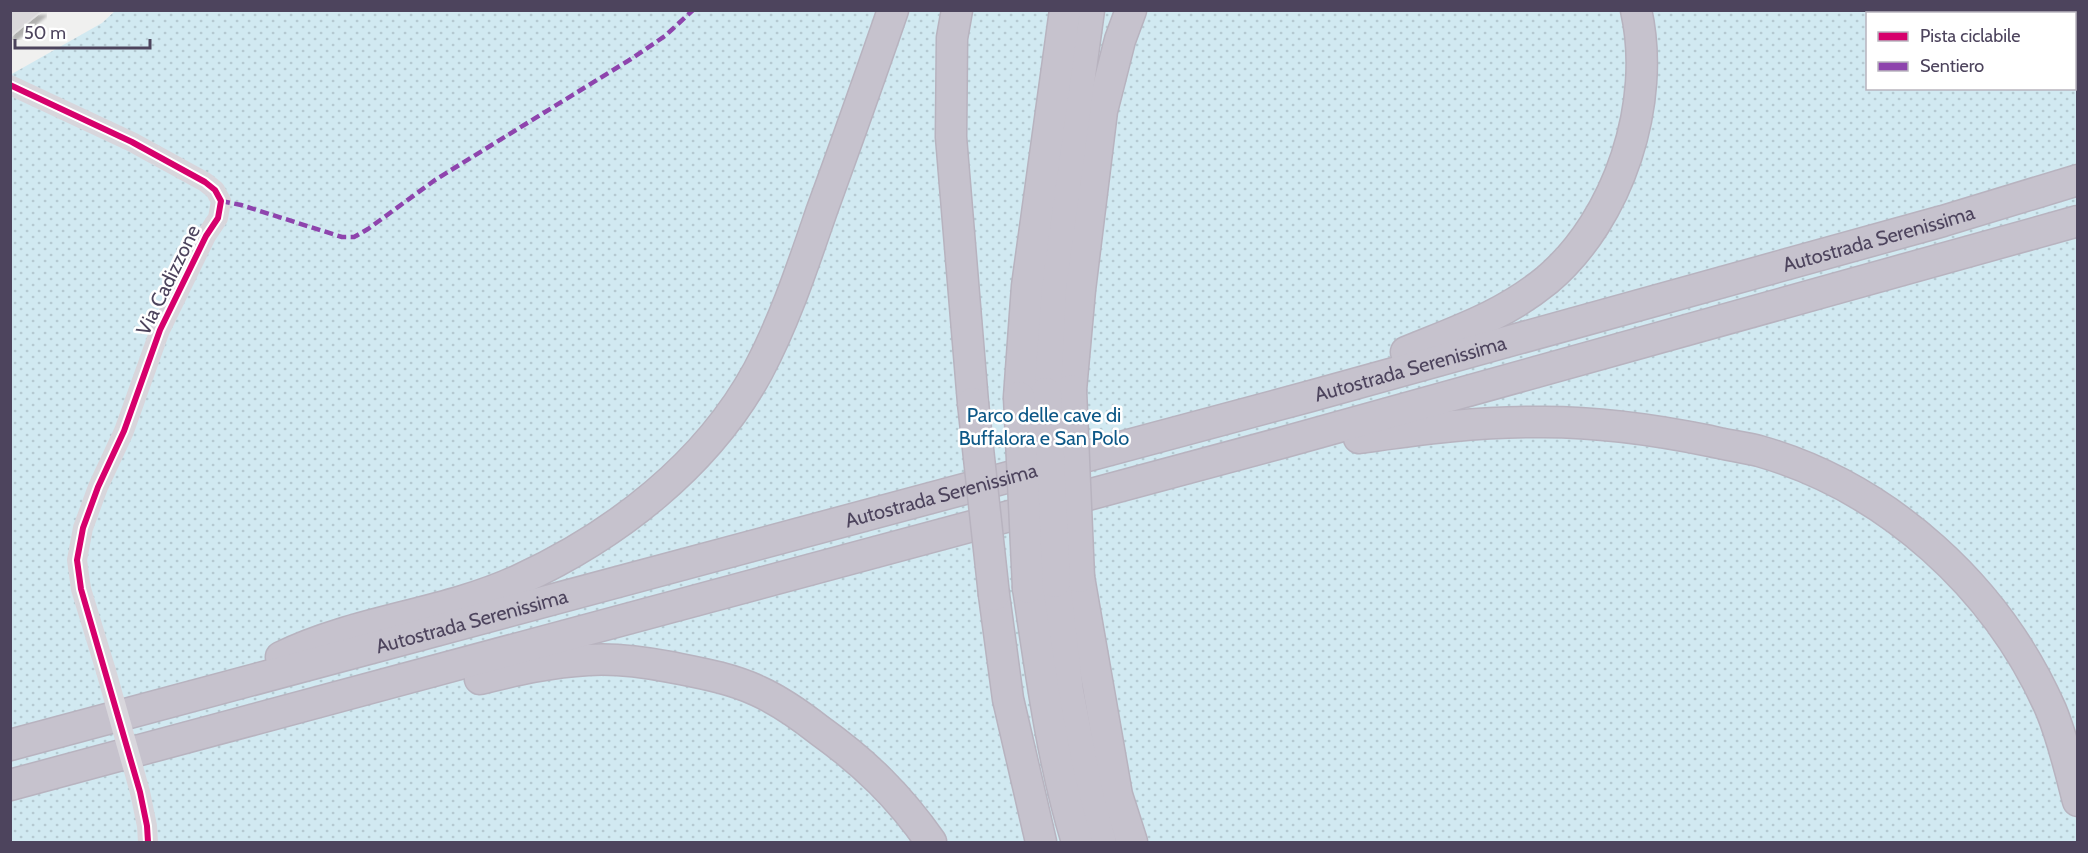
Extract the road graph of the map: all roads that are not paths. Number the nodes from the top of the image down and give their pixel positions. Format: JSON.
{"nodes":[{"id":1,"x":893,"y":10,"type":"edge"},
{"id":2,"x":957,"y":10,"type":"edge"},
{"id":3,"x":1065,"y":10,"type":"edge"},
{"id":4,"x":1089,"y":10,"type":"edge"},
{"id":5,"x":1131,"y":10,"type":"edge"},
{"id":6,"x":1636,"y":10,"type":"edge"},
{"id":7,"x":11,"y":86,"type":"edge"},
{"id":8,"x":2078,"y":180,"type":"edge"},
{"id":9,"x":2078,"y":221,"type":"edge"},
{"id":10,"x":1045,"y":393,"type":"junction"},
{"id":11,"x":1311,"y":396,"type":"junction"},
{"id":12,"x":1281,"y":443,"type":"junction"},
{"id":13,"x":1054,"y":582,"type":"junction"},
{"id":14,"x":203,"y":695,"type":"junction"},
{"id":15,"x":213,"y":731,"type":"junction"},
{"id":16,"x":10,"y":745,"type":"edge"},
{"id":17,"x":10,"y":785,"type":"edge"},
{"id":18,"x":2078,"y":801,"type":"edge"},
{"id":19,"x":148,"y":843,"type":"edge"},
{"id":20,"x":931,"y":843,"type":"edge"},
{"id":21,"x":1041,"y":843,"type":"edge"},
{"id":22,"x":1077,"y":843,"type":"edge"},
{"id":23,"x":1101,"y":843,"type":"edge"},
{"id":24,"x":1132,"y":843,"type":"edge"}],
"edges":[{"from":1,"to":14,"type":"highway"},
{"from":2,"to":21,"type":"highway","bridge":true},
{"from":3,"to":10,"type":"highway"},
{"from":4,"to":10,"type":"highway"},
{"from":5,"to":10,"type":"highway"},
{"from":6,"to":11,"type":"highway"},
{"from":7,"to":19,"type":"street","name":"Via Cadizzone","bridge":true},
{"from":8,"to":11,"type":"highway","name":"Autostrada Serenissima"},
{"from":9,"to":12,"type":"highway","name":"Autostrada Serenissima"},
{"from":10,"to":13,"type":"highway","bridge":true},
{"from":10,"to":13,"type":"highway","bridge":true},
{"from":11,"to":14,"type":"highway","name":"Autostrada Serenissima"},
{"from":12,"to":15,"type":"highway","name":"Autostrada Serenissima"},
{"from":12,"to":18,"type":"highway"},
{"from":13,"to":22,"type":"highway"},
{"from":13,"to":23,"type":"highway"},
{"from":13,"to":24,"type":"highway"},
{"from":14,"to":16,"type":"highway","name":"Autostrada Serenissima"},
{"from":15,"to":17,"type":"highway","name":"Autostrada Serenissima"},
{"from":15,"to":20,"type":"highway"}]}
